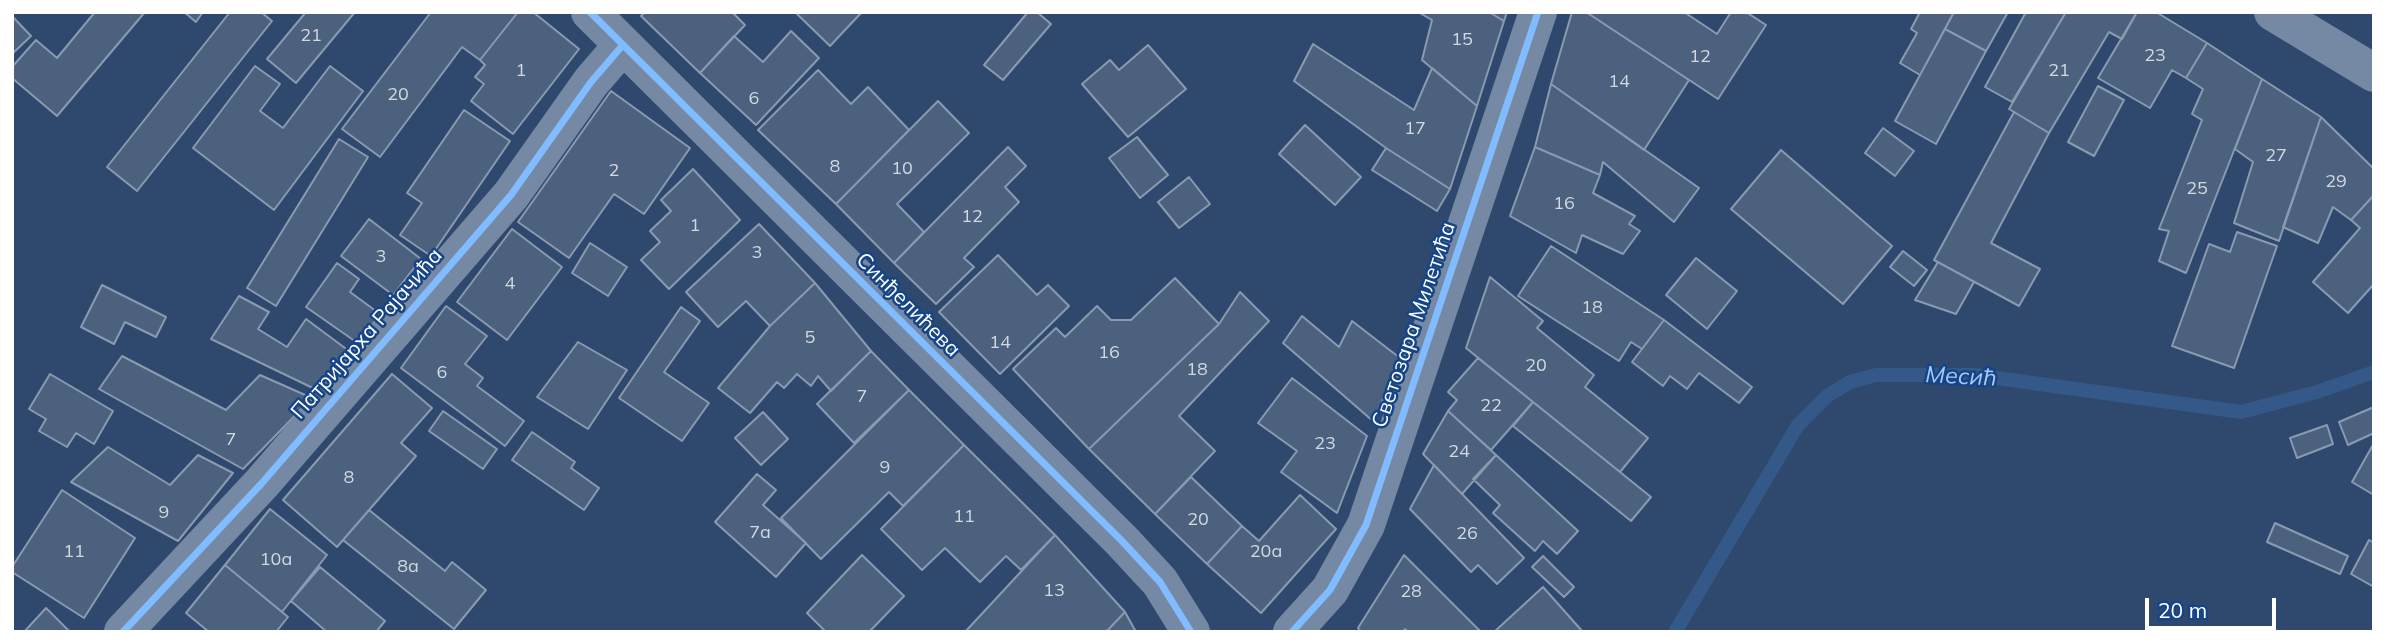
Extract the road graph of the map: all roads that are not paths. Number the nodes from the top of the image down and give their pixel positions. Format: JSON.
{"nodes":[{"id":1,"x":590,"y":12,"type":"edge"},
{"id":2,"x":1538,"y":12,"type":"edge"},
{"id":3,"x":2273,"y":12,"type":"edge"},
{"id":4,"x":622,"y":46,"type":"junction"},
{"id":5,"x":2374,"y":73,"type":"edge"},
{"id":6,"x":123,"y":632,"type":"edge"},
{"id":7,"x":1191,"y":632,"type":"edge"},
{"id":8,"x":1292,"y":632,"type":"edge"}],
"edges":[{"from":1,"to":4,"type":"street","name":"Синђелићева"},
{"from":2,"to":8,"type":"street","name":"Светозара Милетића"},
{"from":3,"to":5,"type":"street"},
{"from":4,"to":6,"type":"street","name":"Патријарха Рајачића"},
{"from":4,"to":7,"type":"street","name":"Синђелићева"}]}
